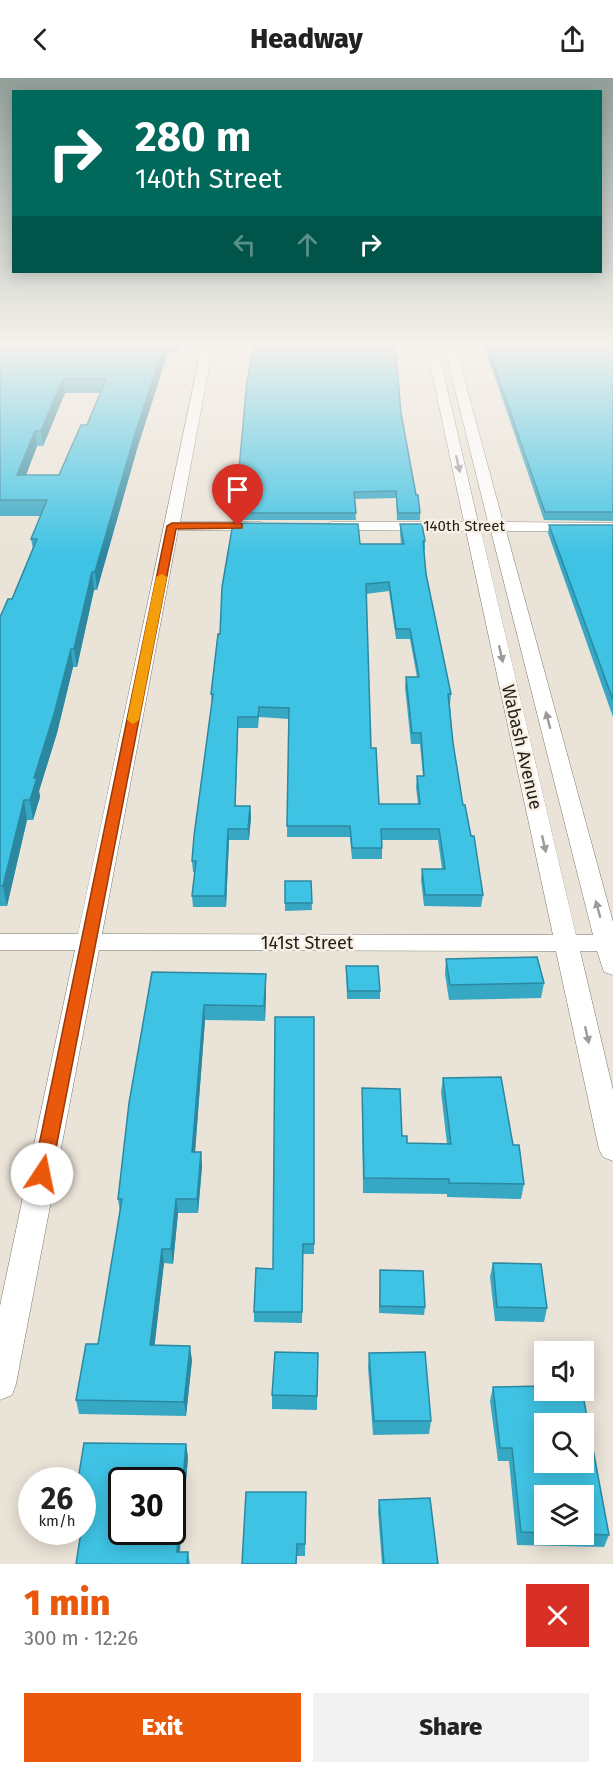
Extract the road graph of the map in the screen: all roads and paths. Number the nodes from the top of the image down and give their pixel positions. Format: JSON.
{"nodes":[{"id":1,"x":194,"y":414,"type":"edge"},
{"id":2,"x":447,"y":414,"type":"edge"},
{"id":3,"x":467,"y":414,"type":"edge"},
{"id":4,"x":172,"y":526,"type":"junction"},
{"id":5,"x":280,"y":526,"type":"edge"},
{"id":6,"x":315,"y":526,"type":"edge"},
{"id":7,"x":472,"y":526,"type":"junction"},
{"id":8,"x":497,"y":526,"type":"junction"},
{"id":9,"x":613,"y":526,"type":"edge"},
{"id":10,"x":0,"y":942,"type":"edge"},
{"id":11,"x":88,"y":942,"type":"junction"},
{"id":12,"x":566,"y":943,"type":"junction"},
{"id":13,"x":611,"y":950,"type":"edge"},
{"id":14,"x":613,"y":1149,"type":"edge"},
{"id":15,"x":0,"y":1384,"type":"edge"}],
"edges":[{"from":1,"to":4,"type":"street"},
{"from":2,"to":7,"type":"street","name":"Wabash Avenue","one_way":true},
{"from":3,"to":8,"type":"street","name":"Wabash Avenue"},
{"from":4,"to":5,"type":"street"},
{"from":4,"to":11,"type":"street"},
{"from":6,"to":7,"type":"street","name":"140th Street"},
{"from":7,"to":8,"type":"street","name":"140th Street"},
{"from":7,"to":12,"type":"street","name":"Wabash Avenue","one_way":true},
{"from":8,"to":9,"type":"street","name":"140th Street"},
{"from":13,"to":8,"type":"street","name":"Wabash Avenue","one_way":true},
{"from":10,"to":11,"type":"street","name":"141st Street"},
{"from":11,"to":12,"type":"street","name":"141st Street"},
{"from":11,"to":15,"type":"street"},
{"from":12,"to":13,"type":"street","name":"141st Street"},
{"from":12,"to":14,"type":"street","name":"Wabash Avenue","one_way":true}]}
